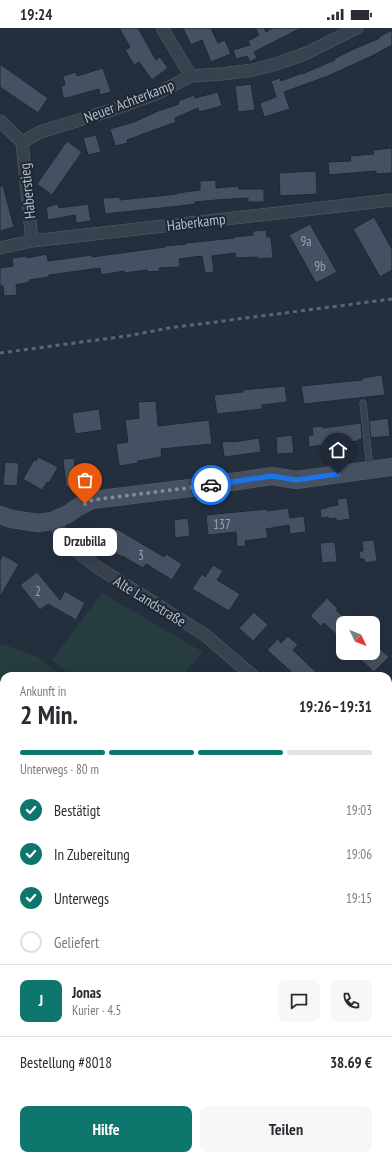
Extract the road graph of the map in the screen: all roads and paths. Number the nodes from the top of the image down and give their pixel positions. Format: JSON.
{"nodes":[{"id":1,"x":162,"y":28,"type":"edge"},
{"id":2,"x":357,"y":28,"type":"edge"},
{"id":3,"x":191,"y":76,"type":"junction"},
{"id":4,"x":0,"y":121,"type":"edge"},
{"id":5,"x":22,"y":142,"type":"junction"},
{"id":6,"x":392,"y":200,"type":"edge"},
{"id":7,"x":32,"y":241,"type":"junction"},
{"id":8,"x":0,"y":248,"type":"edge"},
{"id":9,"x":364,"y":403,"type":"dead end"},
{"id":10,"x":392,"y":467,"type":"edge"},
{"id":11,"x":370,"y":470,"type":"junction"},
{"id":12,"x":0,"y":515,"type":"edge"},
{"id":13,"x":52,"y":521,"type":"junction"},
{"id":14,"x":248,"y":672,"type":"edge"}],
"edges":[{"from":1,"to":3,"type":"street"},
{"from":2,"to":3,"type":"street","name":"Neuer Achterkamp"},
{"from":3,"to":5,"type":"street","name":"Neuer Achterkamp"},
{"from":4,"to":5,"type":"street"},
{"from":5,"to":7,"type":"street","name":"Haberstieg"},
{"from":6,"to":7,"type":"street","name":"Haberkamp"},
{"from":7,"to":8,"type":"street","name":"Haberkamp"},
{"from":9,"to":11,"type":"lane"},
{"from":10,"to":11,"type":"street"},
{"from":11,"to":13,"type":"street"},
{"from":12,"to":13,"type":"street"},
{"from":13,"to":14,"type":"street","name":"Alte Landstraße"}]}
